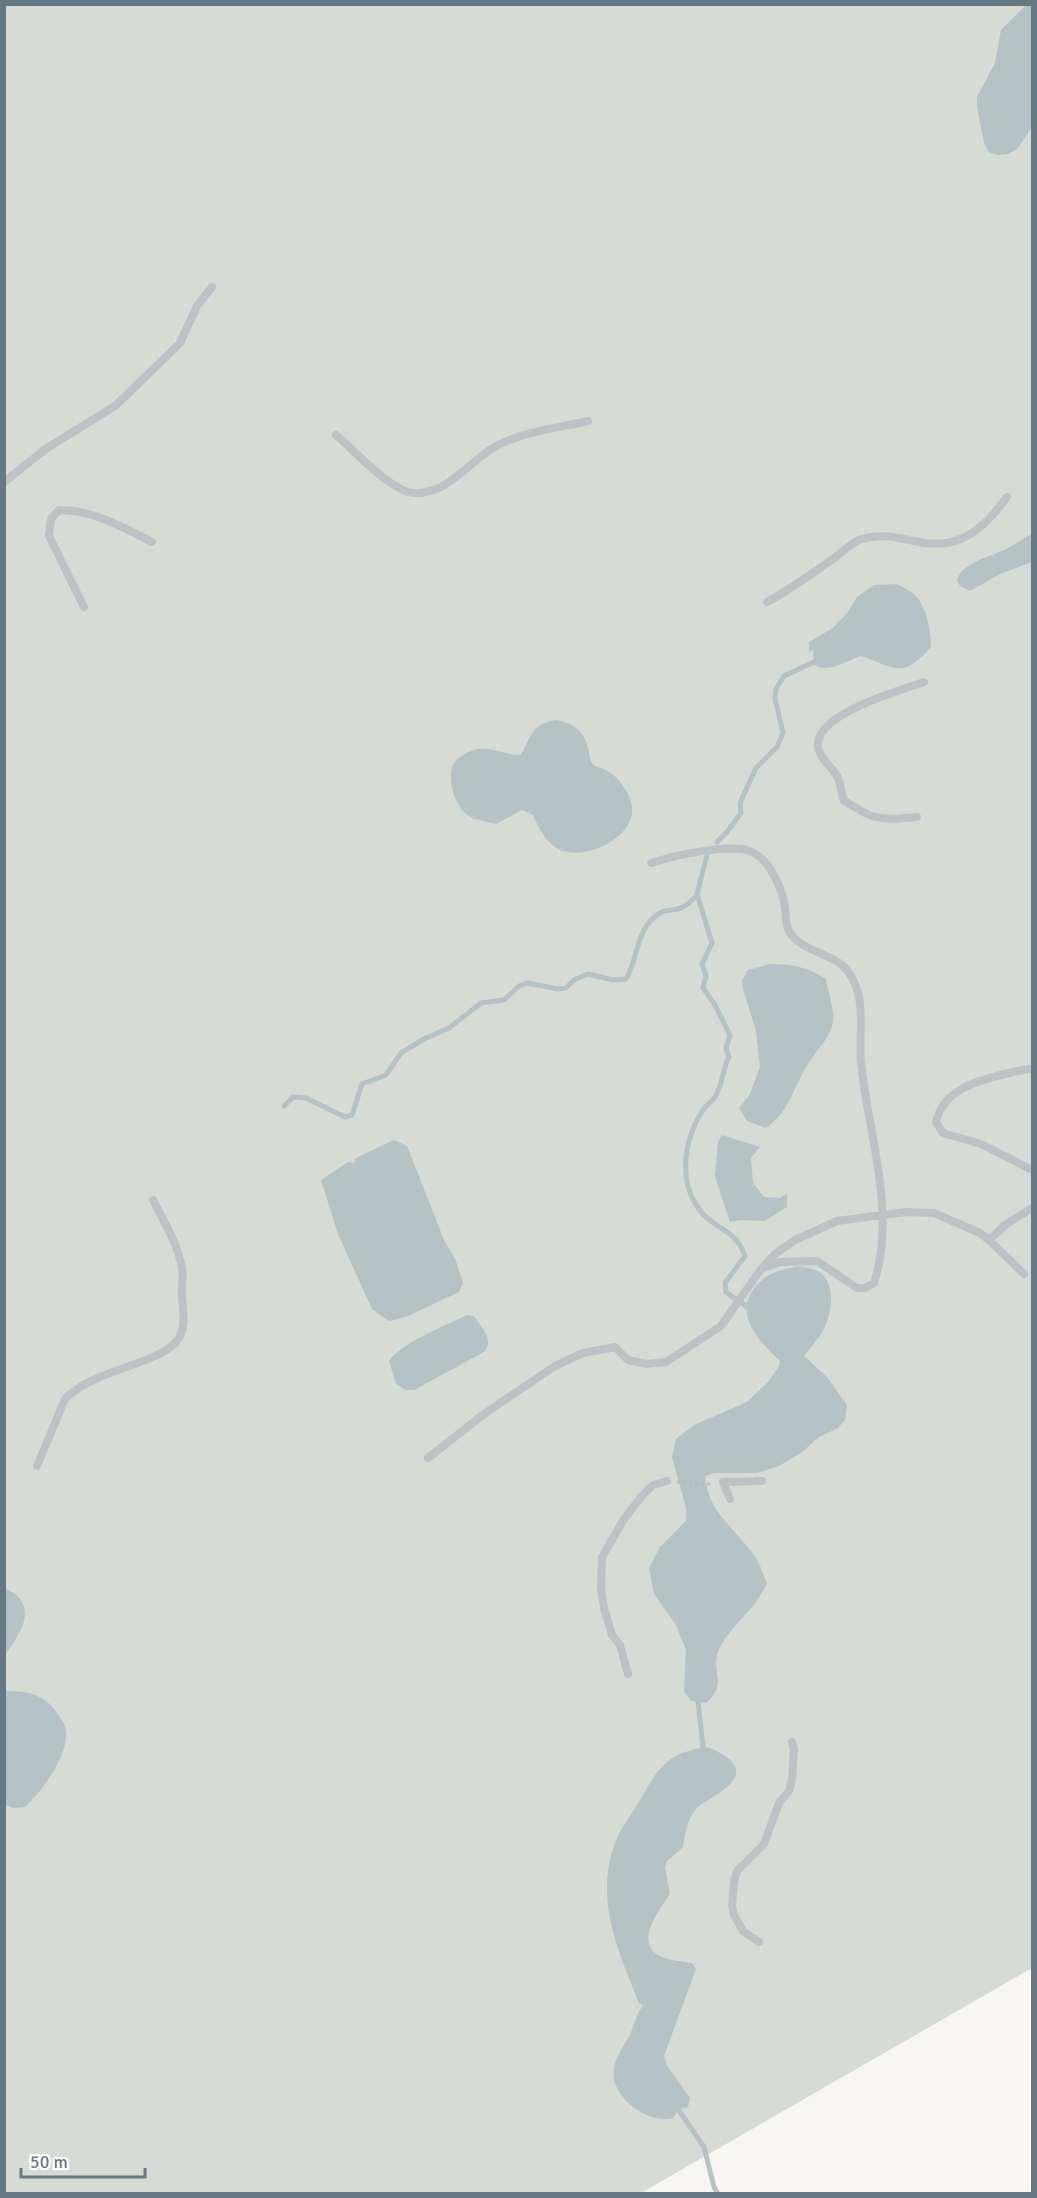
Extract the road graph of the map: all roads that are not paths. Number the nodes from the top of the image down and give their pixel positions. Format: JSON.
{"nodes":[{"id":1,"x":212,"y":286,"type":"dead end"},
{"id":2,"x":588,"y":421,"type":"dead end"},
{"id":3,"x":336,"y":435,"type":"dead end"},
{"id":4,"x":4,"y":482,"type":"edge"},
{"id":5,"x":1007,"y":497,"type":"dead end"},
{"id":6,"x":152,"y":542,"type":"dead end"},
{"id":7,"x":767,"y":602,"type":"dead end"},
{"id":8,"x":84,"y":607,"type":"dead end"},
{"id":9,"x":924,"y":682,"type":"dead end"},
{"id":10,"x":917,"y":817,"type":"dead end"},
{"id":11,"x":651,"y":863,"type":"dead end"},
{"id":12,"x":1032,"y":1069,"type":"edge"},
{"id":13,"x":1032,"y":1170,"type":"edge"},
{"id":14,"x":153,"y":1200,"type":"dead end"},
{"id":15,"x":1032,"y":1208,"type":"edge"},
{"id":16,"x":883,"y":1217,"type":"junction"},
{"id":17,"x":989,"y":1240,"type":"junction"},
{"id":18,"x":761,"y":1269,"type":"junction"},
{"id":19,"x":1024,"y":1274,"type":"dead end"},
{"id":20,"x":428,"y":1458,"type":"dead end"},
{"id":21,"x":37,"y":1466,"type":"dead end"},
{"id":22,"x":667,"y":1481,"type":"road end"},
{"id":23,"x":762,"y":1481,"type":"dead end"},
{"id":24,"x":730,"y":1499,"type":"dead end"},
{"id":25,"x":628,"y":1674,"type":"dead end"},
{"id":26,"x":792,"y":1742,"type":"dead end"},
{"id":27,"x":759,"y":1942,"type":"dead end"}],
"edges":[{"from":1,"to":4,"type":"lane"},
{"from":2,"to":3,"type":"lane"},
{"from":5,"to":7,"type":"lane"},
{"from":6,"to":8,"type":"lane"},
{"from":9,"to":10,"type":"lane"},
{"from":11,"to":16,"type":"lane"},
{"from":12,"to":13,"type":"lane"},
{"from":14,"to":21,"type":"lane"},
{"from":15,"to":17,"type":"lane"},
{"from":16,"to":17,"type":"lane"},
{"from":16,"to":18,"type":"lane"},
{"from":16,"to":18,"type":"lane"},
{"from":17,"to":19,"type":"lane"},
{"from":18,"to":20,"type":"lane"},
{"from":22,"to":25,"type":"lane"},
{"from":23,"to":24,"type":"lane"},
{"from":26,"to":27,"type":"lane"}]}
